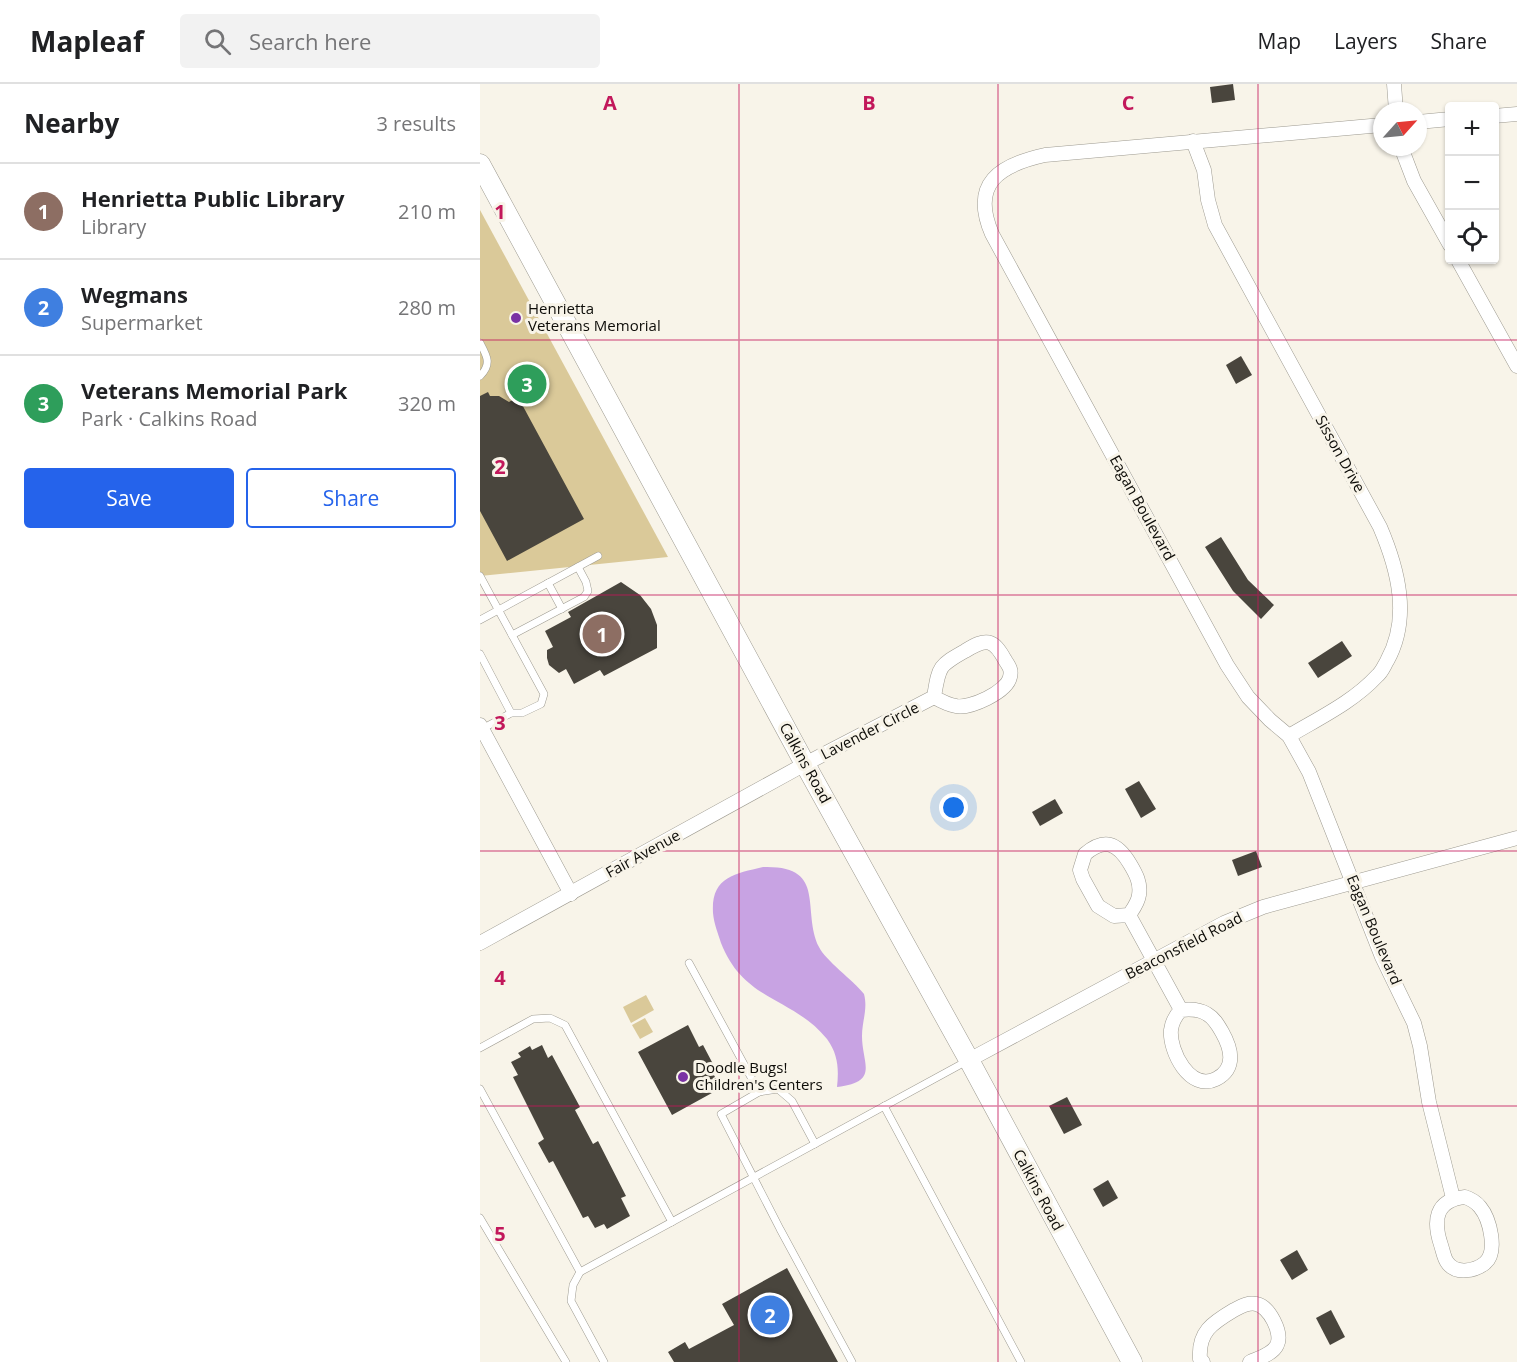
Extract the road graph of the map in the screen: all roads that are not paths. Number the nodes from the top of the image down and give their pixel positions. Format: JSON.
{"nodes":[{"id":1,"x":1394,"y":84,"type":"edge"},
{"id":2,"x":1395,"y":102,"type":"edge"},
{"id":3,"x":1517,"y":114,"type":"edge"},
{"id":4,"x":1499,"y":116,"type":"edge"},
{"id":5,"x":1445,"y":119,"type":"edge"},
{"id":6,"x":1427,"y":121,"type":"edge"},
{"id":7,"x":1373,"y":126,"type":"edge"},
{"id":8,"x":1193,"y":141,"type":"junction"},
{"id":9,"x":1404,"y":156,"type":"edge"},
{"id":10,"x":480,"y":164,"type":"edge"},
{"id":11,"x":1445,"y":238,"type":"edge"},
{"id":12,"x":1460,"y":264,"type":"edge"},
{"id":13,"x":480,"y":343,"type":"edge"},
{"id":14,"x":1517,"y":366,"type":"edge"},
{"id":15,"x":480,"y":376,"type":"edge"},
{"id":16,"x":598,"y":556,"type":"dead end"},
{"id":17,"x":578,"y":567,"type":"junction"},
{"id":18,"x":480,"y":576,"type":"edge"},
{"id":19,"x":548,"y":583,"type":"junction"},
{"id":20,"x":562,"y":609,"type":"junction"},
{"id":21,"x":499,"y":610,"type":"junction"},
{"id":22,"x":480,"y":620,"type":"edge"},
{"id":23,"x":512,"y":635,"type":"junction"},
{"id":24,"x":480,"y":654,"type":"edge"},
{"id":25,"x":934,"y":697,"type":"junction"},
{"id":26,"x":511,"y":713,"type":"junction"},
{"id":27,"x":481,"y":727,"type":"edge"},
{"id":28,"x":1289,"y":736,"type":"junction"},
{"id":29,"x":805,"y":764,"type":"junction"},
{"id":30,"x":1517,"y":838,"type":"edge"},
{"id":31,"x":1353,"y":882,"type":"junction"},
{"id":32,"x":571,"y":894,"type":"junction"},
{"id":33,"x":1129,"y":915,"type":"junction"},
{"id":34,"x":480,"y":943,"type":"edge"},
{"id":35,"x":1154,"y":960,"type":"junction"},
{"id":36,"x":689,"y":963,"type":"dead end"},
{"id":37,"x":1181,"y":1010,"type":"junction"},
{"id":38,"x":480,"y":1048,"type":"edge"},
{"id":39,"x":969,"y":1060,"type":"junction"},
{"id":40,"x":480,"y":1089,"type":"edge"},
{"id":41,"x":759,"y":1092,"type":"junction"},
{"id":42,"x":884,"y":1106,"type":"junction"},
{"id":43,"x":815,"y":1144,"type":"junction"},
{"id":44,"x":753,"y":1178,"type":"junction"},
{"id":45,"x":1453,"y":1198,"type":"junction"},
{"id":46,"x":481,"y":1222,"type":"edge"},
{"id":47,"x":672,"y":1222,"type":"junction"},
{"id":48,"x":580,"y":1272,"type":"junction"},
{"id":49,"x":1199,"y":1361,"type":"edge"},
{"id":50,"x":566,"y":1362,"type":"edge"},
{"id":51,"x":604,"y":1362,"type":"edge"},
{"id":52,"x":852,"y":1362,"type":"edge"},
{"id":53,"x":1021,"y":1362,"type":"edge"},
{"id":54,"x":1132,"y":1362,"type":"edge"},
{"id":55,"x":1250,"y":1362,"type":"edge"}],
"edges":[{"from":1,"to":2,"type":"street"},
{"from":3,"to":4,"type":"street"},
{"from":5,"to":6,"type":"street"},
{"from":7,"to":8,"type":"street","name":"Eagan Boulevard"},
{"from":8,"to":28,"type":"street","name":"Sisson Drive"},
{"from":8,"to":28,"type":"street","name":"Eagan Boulevard"},
{"from":9,"to":11,"type":"street"},
{"from":10,"to":29,"type":"main road","name":"Calkins Road"},
{"from":12,"to":14,"type":"street"},
{"from":13,"to":15,"type":"lane"},
{"from":16,"to":17,"type":"lane"},
{"from":17,"to":19,"type":"lane"},
{"from":17,"to":20,"type":"lane"},
{"from":18,"to":21,"type":"lane"},
{"from":19,"to":20,"type":"lane"},
{"from":19,"to":21,"type":"lane"},
{"from":20,"to":23,"type":"lane"},
{"from":21,"to":22,"type":"lane"},
{"from":21,"to":23,"type":"lane"},
{"from":23,"to":26,"type":"lane"},
{"from":24,"to":26,"type":"lane"},
{"from":25,"to":25,"type":"street","name":"Lavender Circle"},
{"from":25,"to":29,"type":"street","name":"Lavender Circle"},
{"from":26,"to":27,"type":"lane"},
{"from":27,"to":32,"type":"street"},
{"from":28,"to":31,"type":"street","name":"Eagan Boulevard"},
{"from":29,"to":32,"type":"street","name":"Fair Avenue"},
{"from":29,"to":39,"type":"main road","name":"Calkins Road"},
{"from":30,"to":31,"type":"street","name":"Beaconsfield Road"},
{"from":31,"to":35,"type":"street","name":"Beaconsfield Road"},
{"from":31,"to":45,"type":"street","name":"Eagan Boulevard"},
{"from":32,"to":34,"type":"street","name":"Fair Avenue"},
{"from":33,"to":33,"type":"street"},
{"from":33,"to":35,"type":"street"},
{"from":35,"to":37,"type":"street"},
{"from":35,"to":39,"type":"street","name":"Beaconsfield Road"},
{"from":36,"to":41,"type":"lane"},
{"from":37,"to":37,"type":"street"},
{"from":38,"to":47,"type":"lane"},
{"from":39,"to":42,"type":"lane"},
{"from":39,"to":54,"type":"main road","name":"Calkins Road"},
{"from":40,"to":48,"type":"lane"},
{"from":41,"to":43,"type":"lane"},
{"from":41,"to":44,"type":"lane"},
{"from":42,"to":43,"type":"lane"},
{"from":42,"to":53,"type":"lane"},
{"from":43,"to":44,"type":"lane"},
{"from":44,"to":47,"type":"lane"},
{"from":44,"to":52,"type":"lane"},
{"from":45,"to":45,"type":"street"},
{"from":46,"to":50,"type":"lane"},
{"from":47,"to":48,"type":"lane"},
{"from":48,"to":51,"type":"lane"},
{"from":49,"to":55,"type":"street"}]}
